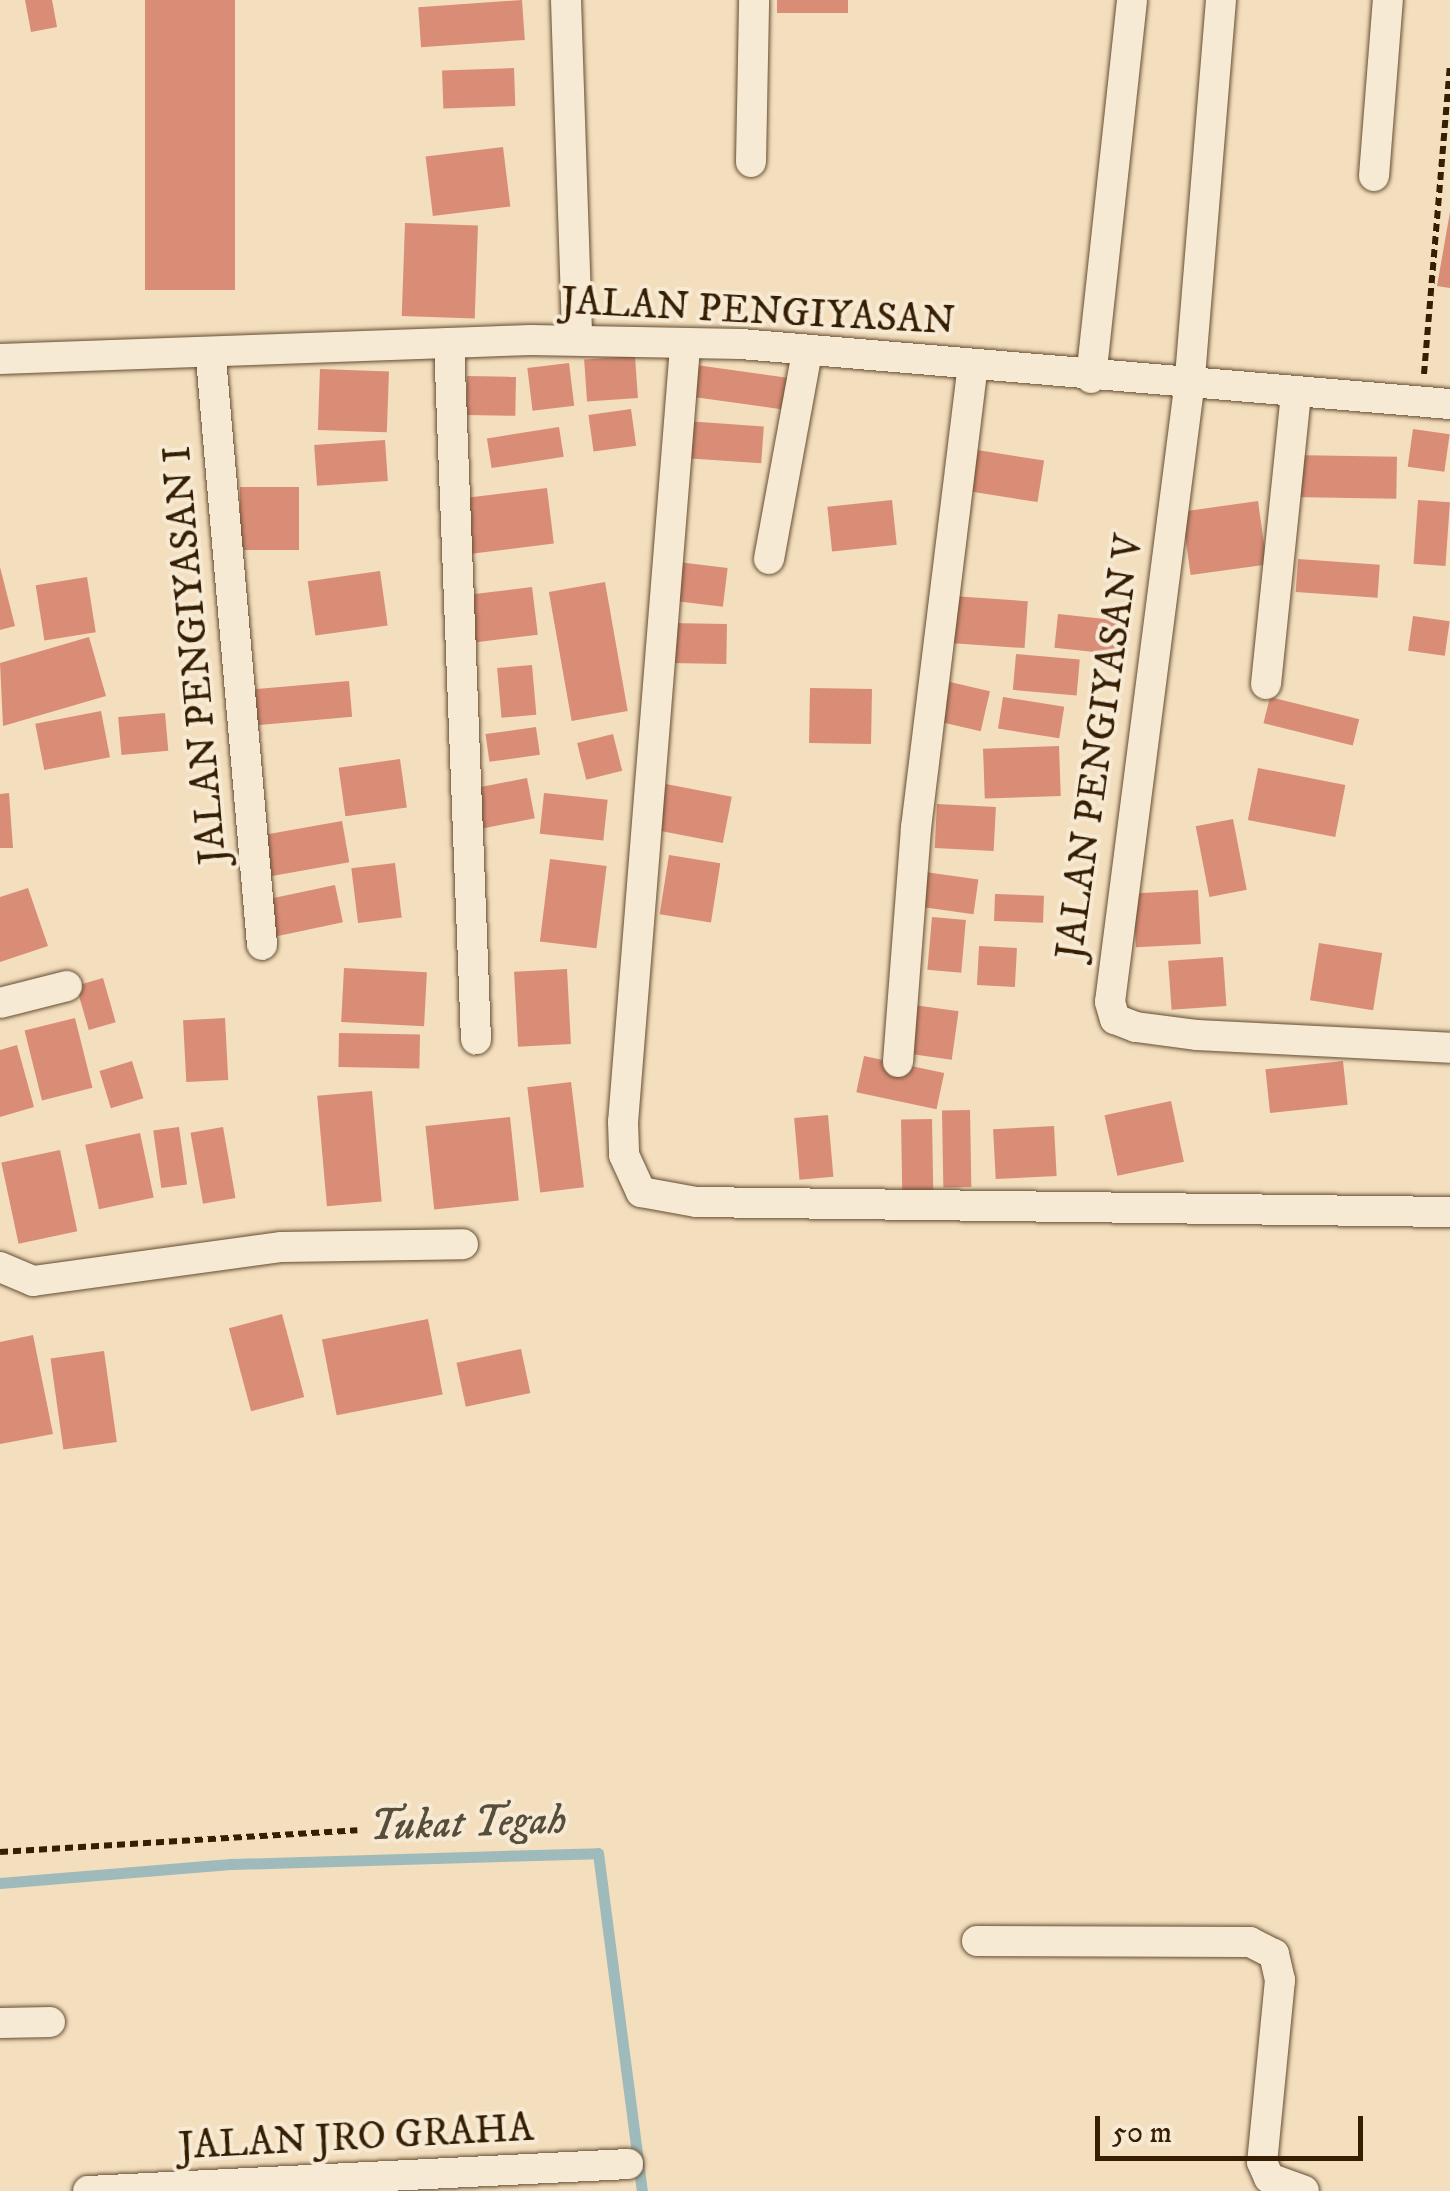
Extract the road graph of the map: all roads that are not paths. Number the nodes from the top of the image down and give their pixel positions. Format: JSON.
{"nodes":[{"id":1,"x":566,"y":0,"type":"edge"},
{"id":2,"x":754,"y":0,"type":"edge"},
{"id":3,"x":1132,"y":0,"type":"edge"},
{"id":4,"x":1221,"y":0,"type":"edge"},
{"id":5,"x":1388,"y":0,"type":"edge"},
{"id":6,"x":750,"y":162,"type":"dead end"},
{"id":7,"x":1374,"y":176,"type":"dead end"},
{"id":8,"x":577,"y":339,"type":"junction"},
{"id":9,"x":449,"y":343,"type":"junction"},
{"id":10,"x":685,"y":346,"type":"junction"},
{"id":11,"x":807,"y":352,"type":"junction"},
{"id":12,"x":211,"y":358,"type":"junction"},
{"id":13,"x":0,"y":359,"type":"edge"},
{"id":14,"x":973,"y":366,"type":"junction"},
{"id":15,"x":1091,"y":378,"type":"junction"},
{"id":16,"x":1189,"y":388,"type":"junction"},
{"id":17,"x":1296,"y":393,"type":"junction"},
{"id":18,"x":1436,"y":402,"type":"edge"},
{"id":19,"x":770,"y":559,"type":"dead end"},
{"id":20,"x":1266,"y":684,"type":"dead end"},
{"id":21,"x":262,"y":945,"type":"dead end"},
{"id":22,"x":67,"y":986,"type":"dead end"},
{"id":23,"x":0,"y":1004,"type":"edge"},
{"id":24,"x":476,"y":1040,"type":"dead end"},
{"id":25,"x":1450,"y":1048,"type":"edge"},
{"id":26,"x":898,"y":1062,"type":"dead end"},
{"id":27,"x":1450,"y":1212,"type":"edge"},
{"id":28,"x":463,"y":1244,"type":"dead end"},
{"id":29,"x":0,"y":1267,"type":"edge"},
{"id":30,"x":977,"y":1942,"type":"dead end"},
{"id":31,"x":50,"y":2022,"type":"dead end"},
{"id":32,"x":0,"y":2023,"type":"edge"},
{"id":33,"x":628,"y":2164,"type":"dead end"},
{"id":34,"x":88,"y":2191,"type":"edge"},
{"id":35,"x":1304,"y":2191,"type":"edge"}],
"edges":[{"from":1,"to":8,"type":"street"},
{"from":2,"to":6,"type":"street"},
{"from":3,"to":15,"type":"street"},
{"from":4,"to":16,"type":"street"},
{"from":5,"to":7,"type":"street"},
{"from":8,"to":9,"type":"street","name":"JALAN PENGIYASAN"},
{"from":8,"to":10,"type":"street","name":"JALAN PENGIYASAN"},
{"from":9,"to":12,"type":"street","name":"JALAN PENGIYASAN"},
{"from":9,"to":24,"type":"street"},
{"from":10,"to":11,"type":"street","name":"JALAN PENGIYASAN"},
{"from":10,"to":27,"type":"street"},
{"from":11,"to":14,"type":"street","name":"JALAN PENGIYASAN"},
{"from":11,"to":19,"type":"street"},
{"from":12,"to":13,"type":"street","name":"JALAN PENGIYASAN"},
{"from":12,"to":21,"type":"street","name":"JALAN PENGIYASAN I"},
{"from":14,"to":15,"type":"street","name":"JALAN PENGIYASAN"},
{"from":14,"to":26,"type":"street"},
{"from":15,"to":16,"type":"street","name":"JALAN PENGIYASAN"},
{"from":16,"to":17,"type":"street","name":"JALAN PENGIYASAN"},
{"from":16,"to":25,"type":"street","name":"JALAN PENGIYASAN V"},
{"from":17,"to":18,"type":"street","name":"JALAN PENGIYASAN"},
{"from":17,"to":20,"type":"street"},
{"from":22,"to":23,"type":"street"},
{"from":28,"to":29,"type":"street"},
{"from":30,"to":35,"type":"street"},
{"from":31,"to":32,"type":"street"},
{"from":33,"to":34,"type":"street","name":"JALAN JRO GRAHA"}]}
